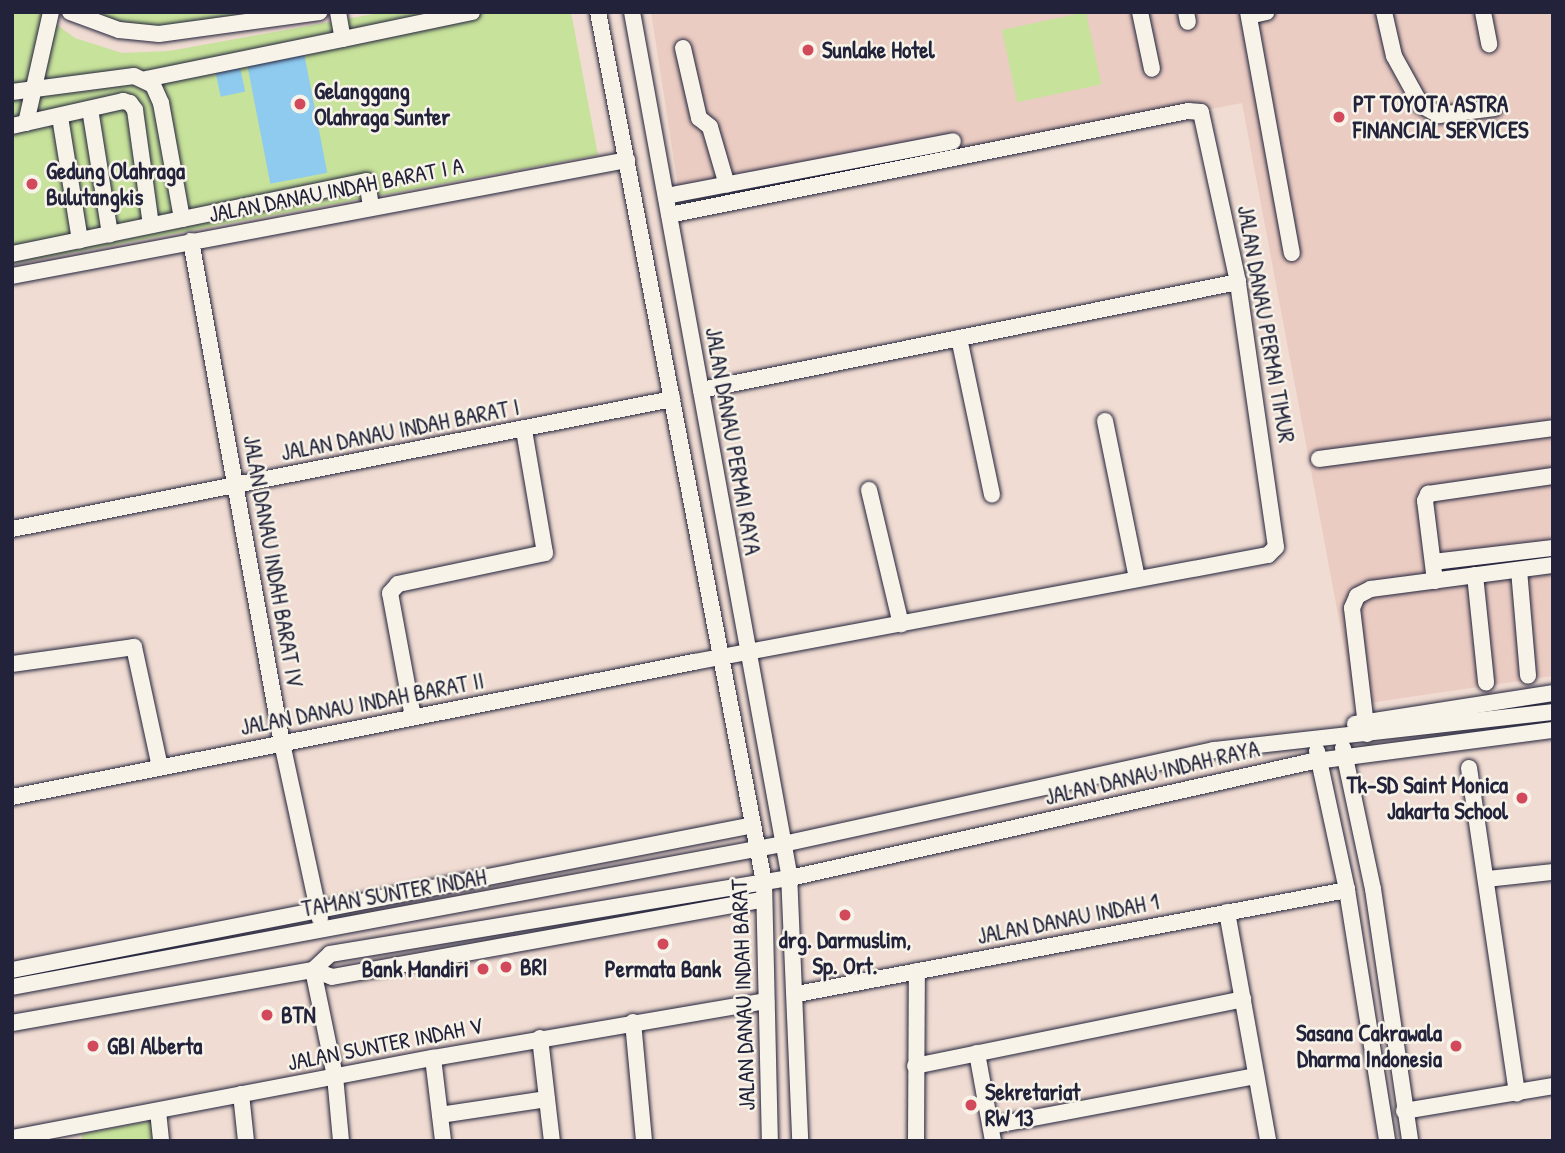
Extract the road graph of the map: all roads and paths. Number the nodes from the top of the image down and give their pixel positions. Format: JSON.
{"nodes":[{"id":1,"x":51,"y":12,"type":"edge"},
{"id":2,"x":70,"y":12,"type":"edge"},
{"id":3,"x":319,"y":12,"type":"edge"},
{"id":4,"x":338,"y":12,"type":"edge"},
{"id":5,"x":472,"y":12,"type":"edge"},
{"id":6,"x":598,"y":12,"type":"edge"},
{"id":7,"x":632,"y":12,"type":"edge"},
{"id":8,"x":1140,"y":12,"type":"edge"},
{"id":9,"x":1267,"y":12,"type":"edge"},
{"id":10,"x":1384,"y":12,"type":"edge"},
{"id":11,"x":1483,"y":12,"type":"edge"},
{"id":12,"x":1248,"y":14,"type":"edge"},
{"id":13,"x":343,"y":39,"type":"junction"},
{"id":14,"x":1489,"y":44,"type":"dead end"},
{"id":15,"x":683,"y":48,"type":"dead end"},
{"id":16,"x":1152,"y":69,"type":"dead end"},
{"id":17,"x":146,"y":79,"type":"junction"},
{"id":18,"x":33,"y":89,"type":"junction"},
{"id":19,"x":12,"y":92,"type":"edge"},
{"id":20,"x":1495,"y":108,"type":"dead end"},
{"id":21,"x":90,"y":109,"type":"junction"},
{"id":22,"x":60,"y":117,"type":"junction"},
{"id":23,"x":19,"y":124,"type":"edge"},
{"id":24,"x":953,"y":141,"type":"dead end"},
{"id":25,"x":626,"y":160,"type":"junction"},
{"id":26,"x":727,"y":185,"type":"junction"},
{"id":27,"x":666,"y":196,"type":"junction"},
{"id":28,"x":371,"y":207,"type":"junction"},
{"id":29,"x":669,"y":215,"type":"junction"},
{"id":30,"x":181,"y":219,"type":"junction"},
{"id":31,"x":151,"y":225,"type":"junction"},
{"id":32,"x":110,"y":234,"type":"junction"},
{"id":33,"x":80,"y":240,"type":"junction"},
{"id":34,"x":191,"y":241,"type":"junction"},
{"id":35,"x":12,"y":254,"type":"edge"},
{"id":36,"x":1292,"y":254,"type":"dead end"},
{"id":37,"x":12,"y":276,"type":"edge"},
{"id":38,"x":1238,"y":282,"type":"junction"},
{"id":39,"x":960,"y":338,"type":"junction"},
{"id":40,"x":701,"y":390,"type":"junction"},
{"id":41,"x":672,"y":399,"type":"junction"},
{"id":42,"x":1105,"y":421,"type":"dead end"},
{"id":43,"x":1553,"y":428,"type":"edge"},
{"id":44,"x":524,"y":430,"type":"junction"},
{"id":45,"x":1319,"y":459,"type":"dead end"},
{"id":46,"x":1553,"y":476,"type":"edge"},
{"id":47,"x":236,"y":484,"type":"junction"},
{"id":48,"x":869,"y":490,"type":"dead end"},
{"id":49,"x":992,"y":495,"type":"dead end"},
{"id":50,"x":12,"y":528,"type":"edge"},
{"id":51,"x":1553,"y":548,"type":"edge"},
{"id":52,"x":1268,"y":555,"type":"joint"},
{"id":53,"x":1433,"y":562,"type":"junction"},
{"id":54,"x":1553,"y":565,"type":"edge"},
{"id":55,"x":1519,"y":570,"type":"junction"},
{"id":56,"x":1475,"y":575,"type":"junction"},
{"id":57,"x":1137,"y":578,"type":"junction"},
{"id":58,"x":1435,"y":581,"type":"junction"},
{"id":59,"x":901,"y":624,"type":"junction"},
{"id":60,"x":748,"y":654,"type":"junction"},
{"id":61,"x":723,"y":658,"type":"junction"},
{"id":62,"x":12,"y":664,"type":"edge"},
{"id":63,"x":1528,"y":676,"type":"dead end"},
{"id":64,"x":1486,"y":682,"type":"dead end"},
{"id":65,"x":1553,"y":693,"type":"edge"},
{"id":66,"x":1553,"y":712,"type":"edge"},
{"id":67,"x":413,"y":717,"type":"junction"},
{"id":68,"x":1366,"y":727,"type":"junction"},
{"id":69,"x":1553,"y":730,"type":"edge"},
{"id":70,"x":1339,"y":736,"type":"junction"},
{"id":71,"x":1313,"y":738,"type":"junction"},
{"id":72,"x":282,"y":743,"type":"junction"},
{"id":73,"x":1214,"y":750,"type":"junction"},
{"id":74,"x":1345,"y":756,"type":"junction"},
{"id":75,"x":1320,"y":760,"type":"junction"},
{"id":76,"x":160,"y":767,"type":"junction"},
{"id":77,"x":1469,"y":768,"type":"dead end"},
{"id":78,"x":1219,"y":782,"type":"junction"},
{"id":79,"x":12,"y":797,"type":"edge"},
{"id":80,"x":753,"y":825,"type":"junction"},
{"id":81,"x":784,"y":847,"type":"junction"},
{"id":82,"x":758,"y":851,"type":"junction"},
{"id":83,"x":1553,"y":872,"type":"edge"},
{"id":84,"x":789,"y":875,"type":"junction"},
{"id":85,"x":1487,"y":879,"type":"junction"},
{"id":86,"x":764,"y":880,"type":"junction"},
{"id":87,"x":1347,"y":890,"type":"junction"},
{"id":88,"x":764,"y":899,"type":"junction"},
{"id":89,"x":317,"y":909,"type":"junction"},
{"id":90,"x":1227,"y":912,"type":"junction"},
{"id":91,"x":542,"y":918,"type":"junction"},
{"id":92,"x":323,"y":929,"type":"junction"},
{"id":93,"x":546,"y":938,"type":"junction"},
{"id":94,"x":12,"y":970,"type":"edge"},
{"id":95,"x":313,"y":970,"type":"junction"},
{"id":96,"x":917,"y":971,"type":"junction"},
{"id":97,"x":12,"y":987,"type":"edge"},
{"id":98,"x":797,"y":994,"type":"junction"},
{"id":99,"x":1242,"y":999,"type":"junction"},
{"id":100,"x":766,"y":1000,"type":"junction"},
{"id":101,"x":633,"y":1022,"type":"junction"},
{"id":102,"x":12,"y":1023,"type":"edge"},
{"id":103,"x":540,"y":1038,"type":"junction"},
{"id":104,"x":977,"y":1053,"type":"junction"},
{"id":105,"x":433,"y":1058,"type":"junction"},
{"id":106,"x":915,"y":1066,"type":"junction"},
{"id":107,"x":335,"y":1076,"type":"junction"},
{"id":108,"x":1256,"y":1076,"type":"junction"},
{"id":109,"x":1553,"y":1086,"type":"edge"},
{"id":110,"x":1517,"y":1093,"type":"junction"},
{"id":111,"x":242,"y":1094,"type":"junction"},
{"id":112,"x":547,"y":1099,"type":"junction"},
{"id":113,"x":158,"y":1111,"type":"junction"},
{"id":114,"x":1404,"y":1111,"type":"junction"},
{"id":115,"x":440,"y":1115,"type":"junction"},
{"id":116,"x":992,"y":1133,"type":"edge"},
{"id":117,"x":76,"y":1134,"type":"edge"},
{"id":118,"x":12,"y":1138,"type":"edge"},
{"id":119,"x":161,"y":1141,"type":"edge"},
{"id":120,"x":246,"y":1141,"type":"edge"},
{"id":121,"x":341,"y":1141,"type":"edge"},
{"id":122,"x":443,"y":1141,"type":"edge"},
{"id":123,"x":552,"y":1141,"type":"edge"},
{"id":124,"x":644,"y":1141,"type":"edge"},
{"id":125,"x":770,"y":1141,"type":"edge"},
{"id":126,"x":800,"y":1141,"type":"edge"},
{"id":127,"x":916,"y":1141,"type":"edge"},
{"id":128,"x":1268,"y":1141,"type":"edge"},
{"id":129,"x":1387,"y":1141,"type":"edge"},
{"id":130,"x":1410,"y":1141,"type":"edge"}],
"edges":[{"from":1,"to":18,"type":"street"},
{"from":2,"to":3,"type":"street"},
{"from":4,"to":13,"type":"street"},
{"from":5,"to":13,"type":"street"},
{"from":6,"to":25,"type":"street"},
{"from":7,"to":27,"type":"street","name":"JALAN DANAU PERMAI RAYA"},
{"from":8,"to":16,"type":"street"},
{"from":9,"to":12,"type":"street"},
{"from":10,"to":20,"type":"street"},
{"from":11,"to":14,"type":"street"},
{"from":12,"to":36,"type":"street"},
{"from":13,"to":17,"type":"street"},
{"from":15,"to":26,"type":"street"},
{"from":17,"to":18,"type":"street"},
{"from":17,"to":30,"type":"street"},
{"from":18,"to":19,"type":"street"},
{"from":18,"to":23,"type":"street"},
{"from":21,"to":22,"type":"street"},
{"from":21,"to":31,"type":"street"},
{"from":21,"to":32,"type":"street"},
{"from":22,"to":23,"type":"street"},
{"from":22,"to":33,"type":"street"},
{"from":24,"to":26,"type":"street"},
{"from":25,"to":28,"type":"street","name":"JALAN DANAU INDAH BARAT I A"},
{"from":25,"to":41,"type":"street"},
{"from":26,"to":27,"type":"street"},
{"from":27,"to":29,"type":"street","name":"JALAN DANAU PERMAI RAYA"},
{"from":28,"to":30,"type":"street"},
{"from":28,"to":34,"type":"street","name":"JALAN DANAU INDAH BARAT I A"},
{"from":29,"to":38,"type":"street","name":"JALAN DANAU PERMAI TIMUR"},
{"from":29,"to":40,"type":"street","name":"JALAN DANAU PERMAI RAYA"},
{"from":30,"to":31,"type":"street"},
{"from":31,"to":32,"type":"street"},
{"from":32,"to":33,"type":"street"},
{"from":33,"to":35,"type":"street"},
{"from":34,"to":37,"type":"street","name":"JALAN DANAU INDAH BARAT I A"},
{"from":34,"to":47,"type":"street","name":"JALAN DANAU INDAH BARAT IV"},
{"from":38,"to":39,"type":"street"},
{"from":38,"to":52,"type":"street","name":"JALAN DANAU PERMAI TIMUR"},
{"from":39,"to":40,"type":"street"},
{"from":39,"to":49,"type":"street"},
{"from":40,"to":60,"type":"street","name":"JALAN DANAU PERMAI RAYA"},
{"from":41,"to":44,"type":"street","name":"JALAN DANAU INDAH BARAT I"},
{"from":41,"to":61,"type":"street"},
{"from":42,"to":57,"type":"street"},
{"from":43,"to":45,"type":"street"},
{"from":44,"to":47,"type":"street","name":"JALAN DANAU INDAH BARAT I"},
{"from":44,"to":67,"type":"street"},
{"from":46,"to":53,"type":"street"},
{"from":47,"to":50,"type":"street","name":"JALAN DANAU INDAH BARAT I"},
{"from":47,"to":72,"type":"street","name":"JALAN DANAU INDAH BARAT IV"},
{"from":48,"to":59,"type":"street"},
{"from":51,"to":53,"type":"street"},
{"from":52,"to":57,"type":"street","name":"JALAN DANAU INDAH BARAT II"},
{"from":53,"to":58,"type":"street"},
{"from":54,"to":55,"type":"street"},
{"from":55,"to":56,"type":"street"},
{"from":55,"to":63,"type":"street"},
{"from":56,"to":58,"type":"street"},
{"from":56,"to":64,"type":"street"},
{"from":57,"to":59,"type":"street","name":"JALAN DANAU INDAH BARAT II"},
{"from":58,"to":68,"type":"street"},
{"from":59,"to":60,"type":"street","name":"JALAN DANAU INDAH BARAT II"},
{"from":60,"to":61,"type":"street","name":"JALAN DANAU INDAH BARAT II"},
{"from":60,"to":81,"type":"street","name":"JALAN DANAU PERMAI RAYA"},
{"from":61,"to":67,"type":"street","name":"JALAN DANAU INDAH BARAT II"},
{"from":61,"to":80,"type":"street"},
{"from":62,"to":76,"type":"street"},
{"from":65,"to":68,"type":"street"},
{"from":66,"to":68,"type":"street","name":"JALAN DANAU INDAH RAYA"},
{"from":67,"to":72,"type":"street","name":"JALAN DANAU INDAH BARAT II"},
{"from":68,"to":70,"type":"street","name":"JALAN DANAU INDAH RAYA"},
{"from":69,"to":74,"type":"street","name":"JALAN DANAU INDAH RAYA"},
{"from":70,"to":71,"type":"street","name":"JALAN DANAU INDAH RAYA"},
{"from":70,"to":74,"type":"street"},
{"from":71,"to":73,"type":"street","name":"JALAN DANAU INDAH RAYA"},
{"from":71,"to":75,"type":"street"},
{"from":72,"to":76,"type":"street","name":"JALAN DANAU INDAH BARAT II"},
{"from":72,"to":89,"type":"street","name":"JALAN DANAU INDAH BARAT IV"},
{"from":73,"to":78,"type":"street"},
{"from":73,"to":81,"type":"street","name":"JALAN DANAU INDAH RAYA"},
{"from":74,"to":75,"type":"street","name":"JALAN DANAU INDAH RAYA"},
{"from":74,"to":114,"type":"street"},
{"from":75,"to":78,"type":"street","name":"JALAN DANAU INDAH RAYA"},
{"from":75,"to":87,"type":"street"},
{"from":76,"to":79,"type":"street","name":"JALAN DANAU INDAH BARAT II"},
{"from":77,"to":85,"type":"street"},
{"from":78,"to":84,"type":"street","name":"JALAN DANAU INDAH RAYA"},
{"from":80,"to":82,"type":"street"},
{"from":80,"to":89,"type":"street"},
{"from":81,"to":82,"type":"street","name":"TAMAN SUNTER INDAH"},
{"from":81,"to":84,"type":"street","name":"JALAN DANAU PERMAI RAYA"},
{"from":82,"to":86,"type":"street","name":"JALAN DANAU INDAH BARAT"},
{"from":82,"to":92,"type":"street","name":"TAMAN SUNTER INDAH"},
{"from":83,"to":85,"type":"street"},
{"from":84,"to":86,"type":"street","name":"JALAN DANAU INDAH RAYA"},
{"from":84,"to":98,"type":"street"},
{"from":85,"to":110,"type":"street"},
{"from":86,"to":88,"type":"street","name":"JALAN DANAU INDAH BARAT"},
{"from":86,"to":91,"type":"street","name":"JALAN DANAU INDAH RAYA"},
{"from":87,"to":90,"type":"street","name":"JALAN DANAU INDAH 1"},
{"from":87,"to":129,"type":"street"},
{"from":88,"to":93,"type":"street"},
{"from":88,"to":100,"type":"street","name":"JALAN DANAU INDAH BARAT"},
{"from":89,"to":92,"type":"street","name":"JALAN DANAU INDAH BARAT IV"},
{"from":89,"to":94,"type":"street"},
{"from":90,"to":96,"type":"street","name":"JALAN DANAU INDAH 1"},
{"from":90,"to":99,"type":"street"},
{"from":91,"to":93,"type":"street"},
{"from":91,"to":95,"type":"street","name":"JALAN DANAU INDAH RAYA"},
{"from":92,"to":97,"type":"street","name":"TAMAN SUNTER INDAH"},
{"from":93,"to":95,"type":"street"},
{"from":95,"to":102,"type":"street"},
{"from":95,"to":107,"type":"street"},
{"from":96,"to":98,"type":"street","name":"JALAN DANAU INDAH 1"},
{"from":96,"to":106,"type":"street"},
{"from":98,"to":126,"type":"street"},
{"from":99,"to":104,"type":"street"},
{"from":99,"to":108,"type":"street"},
{"from":100,"to":101,"type":"street","name":"JALAN SUNTER INDAH V"},
{"from":100,"to":125,"type":"street","name":"JALAN DANAU INDAH BARAT"},
{"from":101,"to":103,"type":"street","name":"JALAN SUNTER INDAH V"},
{"from":101,"to":124,"type":"street"},
{"from":103,"to":105,"type":"street","name":"JALAN SUNTER INDAH V"},
{"from":103,"to":112,"type":"street"},
{"from":104,"to":106,"type":"street"},
{"from":104,"to":116,"type":"street"},
{"from":105,"to":107,"type":"street","name":"JALAN SUNTER INDAH V"},
{"from":105,"to":115,"type":"street"},
{"from":106,"to":127,"type":"street"},
{"from":107,"to":111,"type":"street","name":"JALAN SUNTER INDAH V"},
{"from":107,"to":121,"type":"street"},
{"from":108,"to":116,"type":"street"},
{"from":108,"to":128,"type":"street"},
{"from":109,"to":110,"type":"street"},
{"from":110,"to":114,"type":"street"},
{"from":111,"to":113,"type":"street","name":"JALAN SUNTER INDAH V"},
{"from":111,"to":120,"type":"street"},
{"from":112,"to":115,"type":"street"},
{"from":112,"to":123,"type":"street"},
{"from":113,"to":117,"type":"street","name":"JALAN SUNTER INDAH V"},
{"from":113,"to":119,"type":"street"},
{"from":114,"to":130,"type":"street"},
{"from":115,"to":122,"type":"street"},
{"from":117,"to":118,"type":"street","name":"JALAN SUNTER INDAH V"}]}
